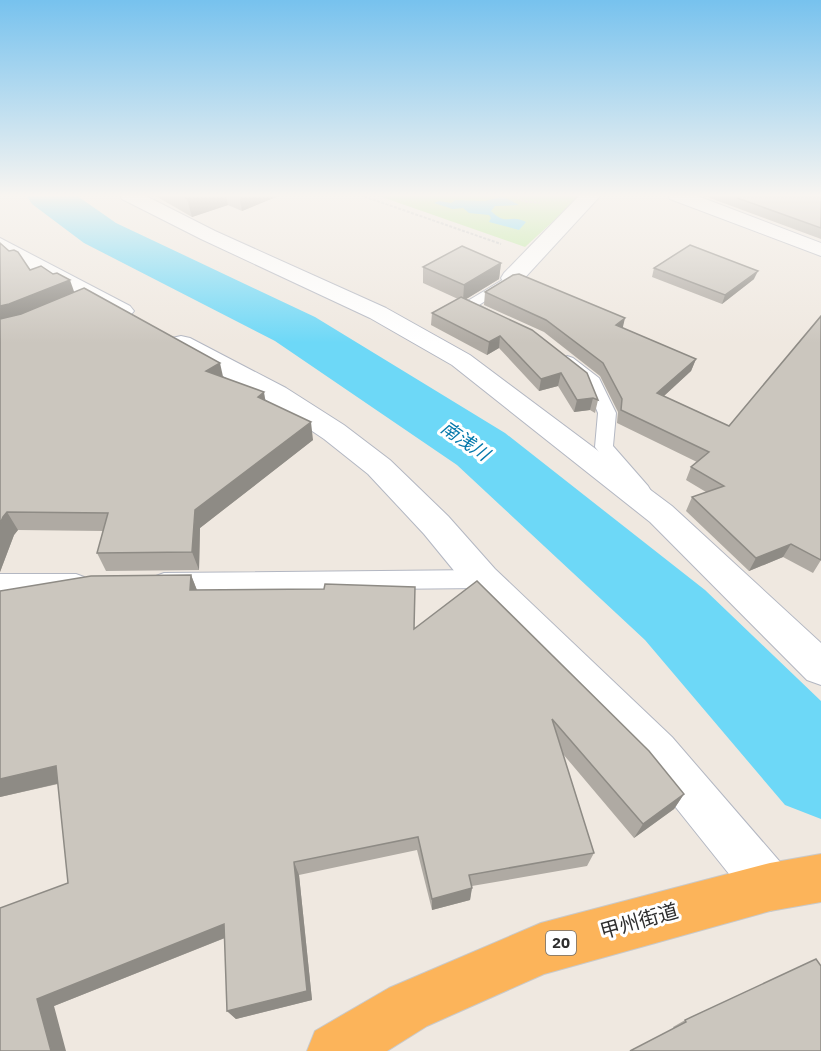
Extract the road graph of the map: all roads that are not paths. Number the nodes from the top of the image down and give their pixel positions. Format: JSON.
{"nodes":[{"id":1,"x":0,"y":244,"type":"edge"},
{"id":2,"x":228,"y":244,"type":"edge"},
{"id":3,"x":543,"y":244,"type":"edge"},
{"id":4,"x":805,"y":244,"type":"edge"},
{"id":5,"x":821,"y":250,"type":"edge"},
{"id":6,"x":512,"y":279,"type":"joint"},
{"id":7,"x":508,"y":323,"type":"edge"},
{"id":8,"x":553,"y":349,"type":"edge"},
{"id":9,"x":661,"y":514,"type":"junction"},
{"id":10,"x":482,"y":579,"type":"junction"},
{"id":11,"x":94,"y":582,"type":"edge"},
{"id":12,"x":140,"y":582,"type":"edge"},
{"id":13,"x":0,"y":583,"type":"edge"},
{"id":14,"x":821,"y":668,"type":"edge"},
{"id":15,"x":798,"y":882,"type":"edge"},
{"id":16,"x":335,"y":1051,"type":"edge"}],
"edges":[{"from":1,"to":10,"type":"street"},
{"from":2,"to":9,"type":"street"},
{"from":3,"to":6,"type":"street"},
{"from":4,"to":5,"type":"street"},
{"from":6,"to":7,"type":"lane"},
{"from":8,"to":9,"type":"lane"},
{"from":9,"to":14,"type":"street"},
{"from":10,"to":12,"type":"lane"},
{"from":10,"to":15,"type":"street"},
{"from":11,"to":13,"type":"lane"},
{"from":15,"to":16,"type":"highway","name":"甲州街道","number":"20"}]}
